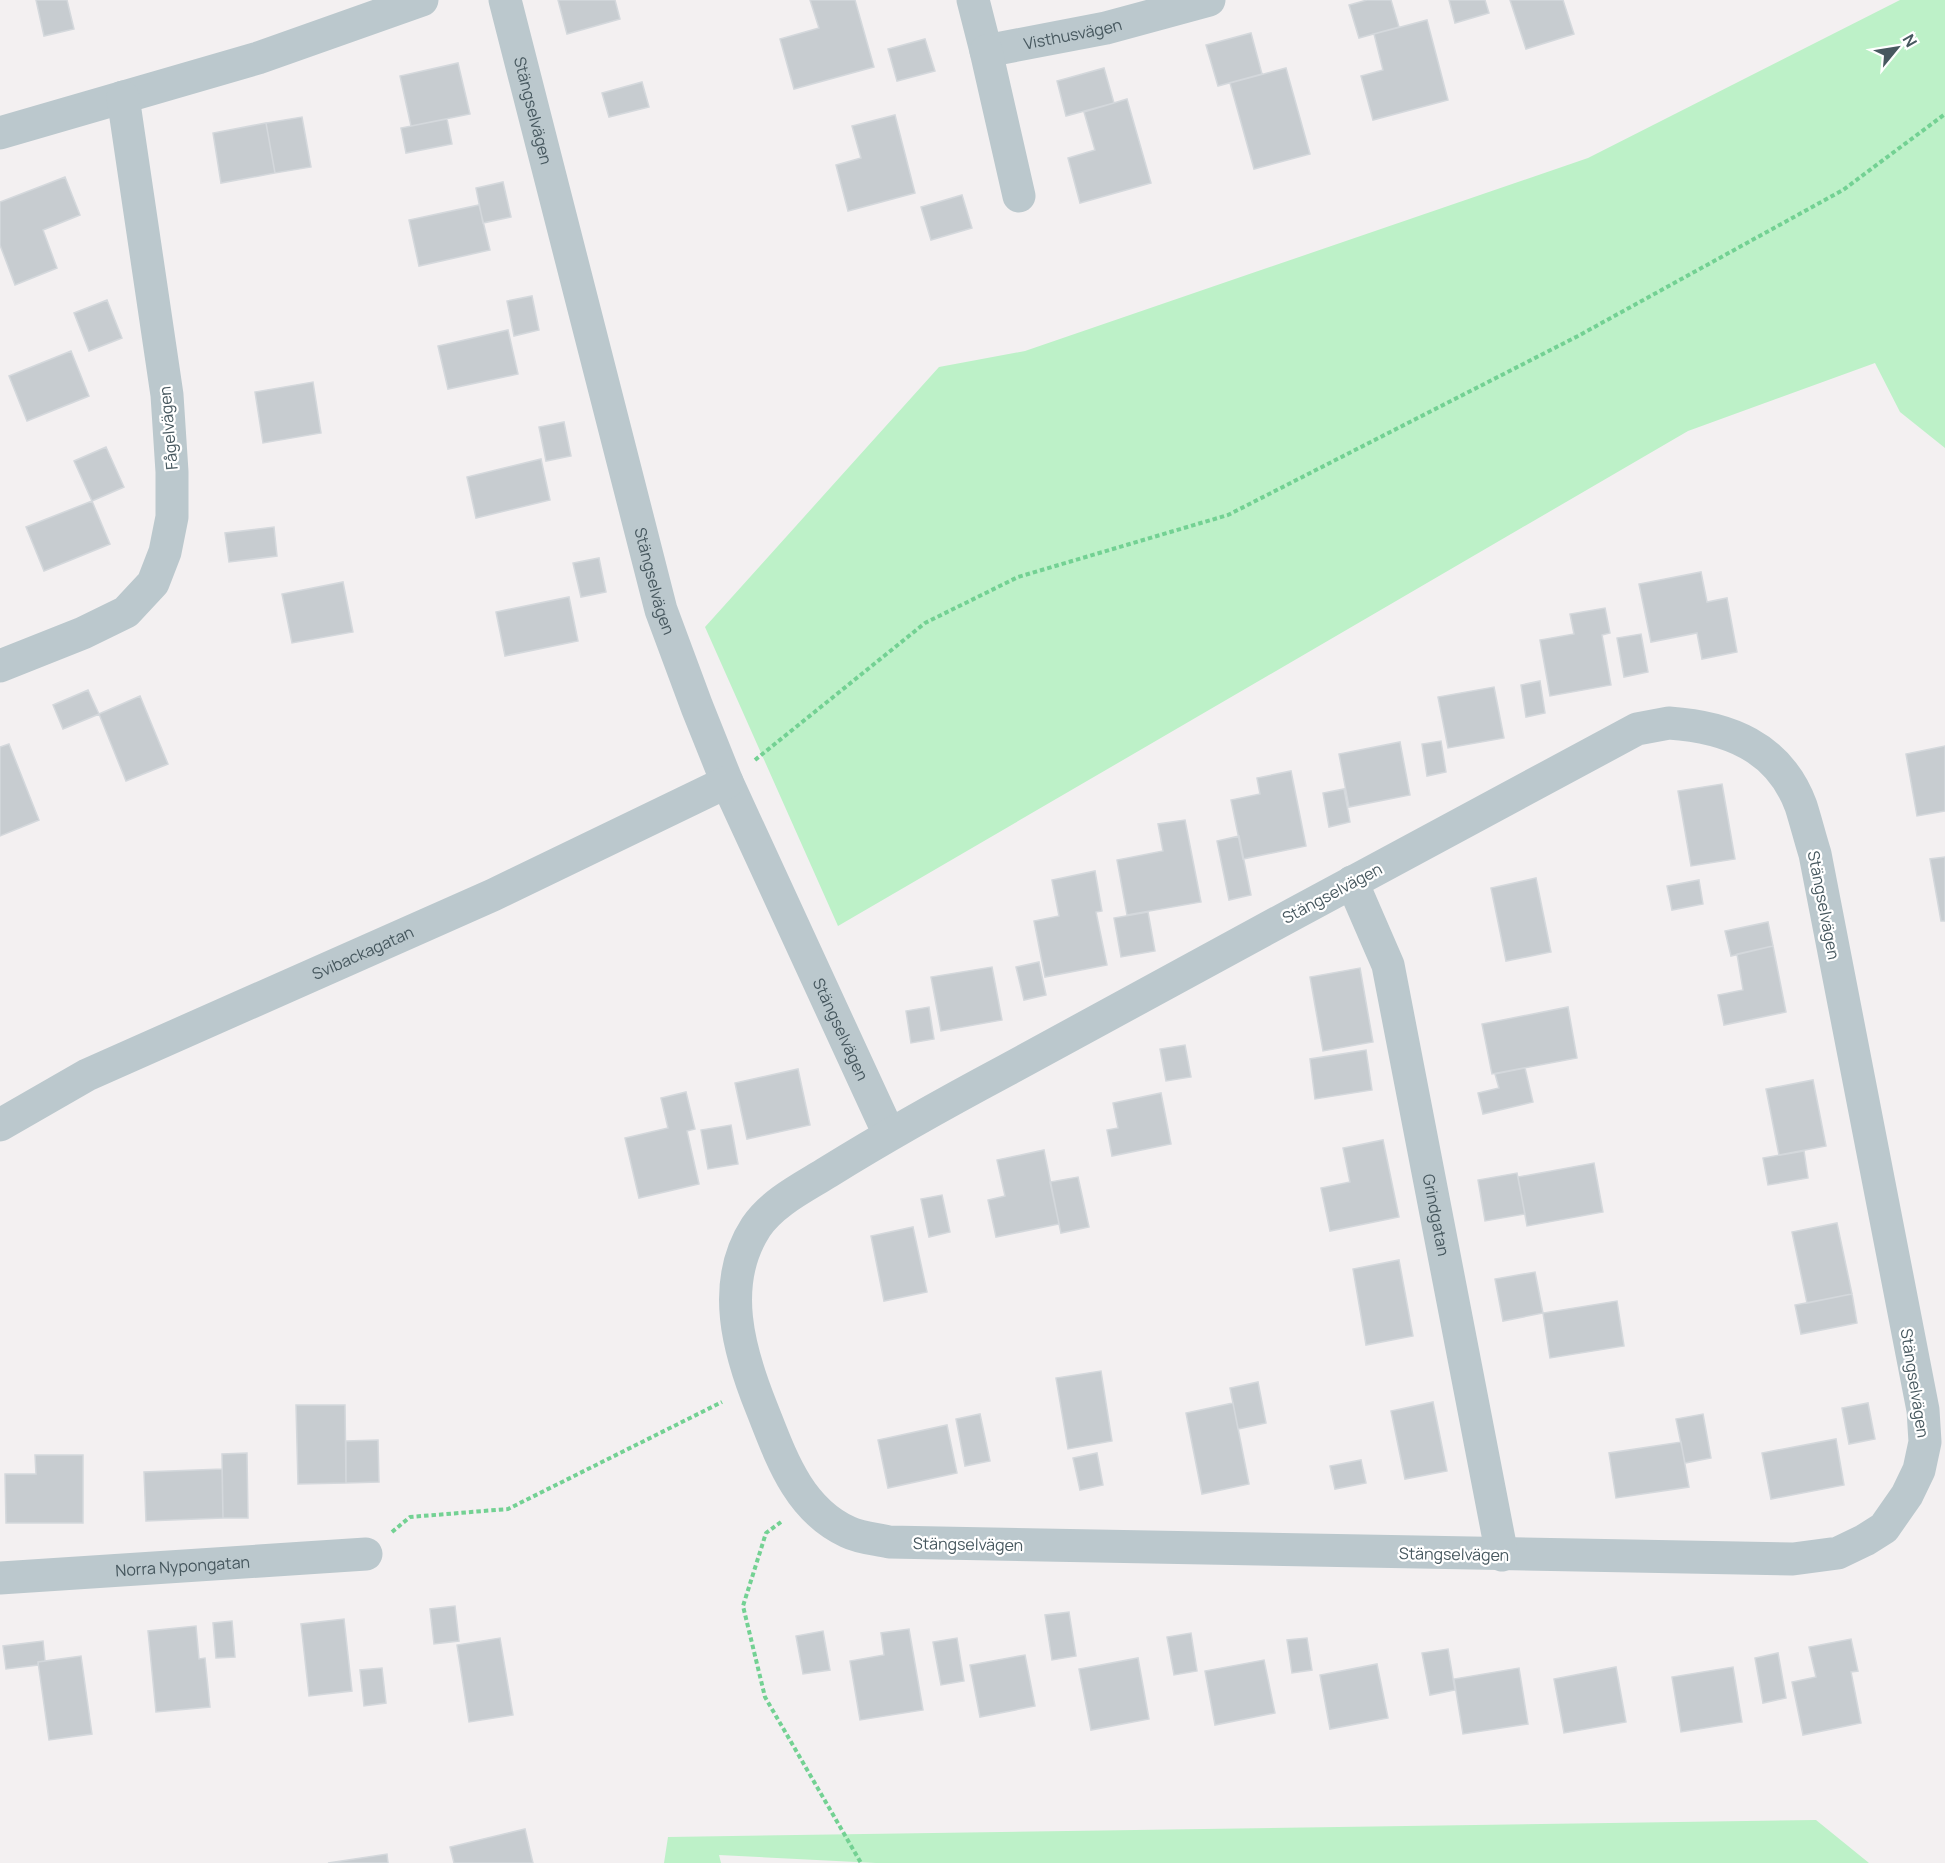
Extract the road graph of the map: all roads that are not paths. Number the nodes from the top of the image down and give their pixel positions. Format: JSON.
{"nodes":[{"id":1,"x":422,"y":0,"type":"edge"},
{"id":2,"x":505,"y":0,"type":"edge"},
{"id":3,"x":974,"y":0,"type":"edge"},
{"id":4,"x":1209,"y":0,"type":"edge"},
{"id":5,"x":986,"y":51,"type":"junction"},
{"id":6,"x":123,"y":97,"type":"junction"},
{"id":7,"x":0,"y":133,"type":"edge"},
{"id":8,"x":1019,"y":196,"type":"dead end"},
{"id":9,"x":0,"y":666,"type":"edge"},
{"id":10,"x":728,"y":782,"type":"junction"},
{"id":11,"x":1352,"y":882,"type":"junction"},
{"id":12,"x":0,"y":1125,"type":"edge"},
{"id":13,"x":889,"y":1134,"type":"junction"},
{"id":14,"x":366,"y":1554,"type":"road end"},
{"id":15,"x":1502,"y":1555,"type":"junction"},
{"id":16,"x":0,"y":1578,"type":"edge"}],
"edges":[{"from":1,"to":6,"type":"street"},
{"from":2,"to":10,"type":"street","name":"Stängselvägen"},
{"from":3,"to":5,"type":"street"},
{"from":4,"to":5,"type":"street","name":"Visthusvägen"},
{"from":5,"to":8,"type":"street"},
{"from":6,"to":7,"type":"street"},
{"from":6,"to":9,"type":"street","name":"Fågelvägen"},
{"from":10,"to":12,"type":"street","name":"Svibackagatan"},
{"from":10,"to":13,"type":"street","name":"Stängselvägen"},
{"from":11,"to":13,"type":"street","name":"Stängselvägen"},
{"from":11,"to":15,"type":"street","name":"Grindgatan"},
{"from":11,"to":15,"type":"street","name":"Stängselvägen"},
{"from":13,"to":15,"type":"street","name":"Stängselvägen"},
{"from":14,"to":16,"type":"street","name":"Norra Nypongatan"}]}
